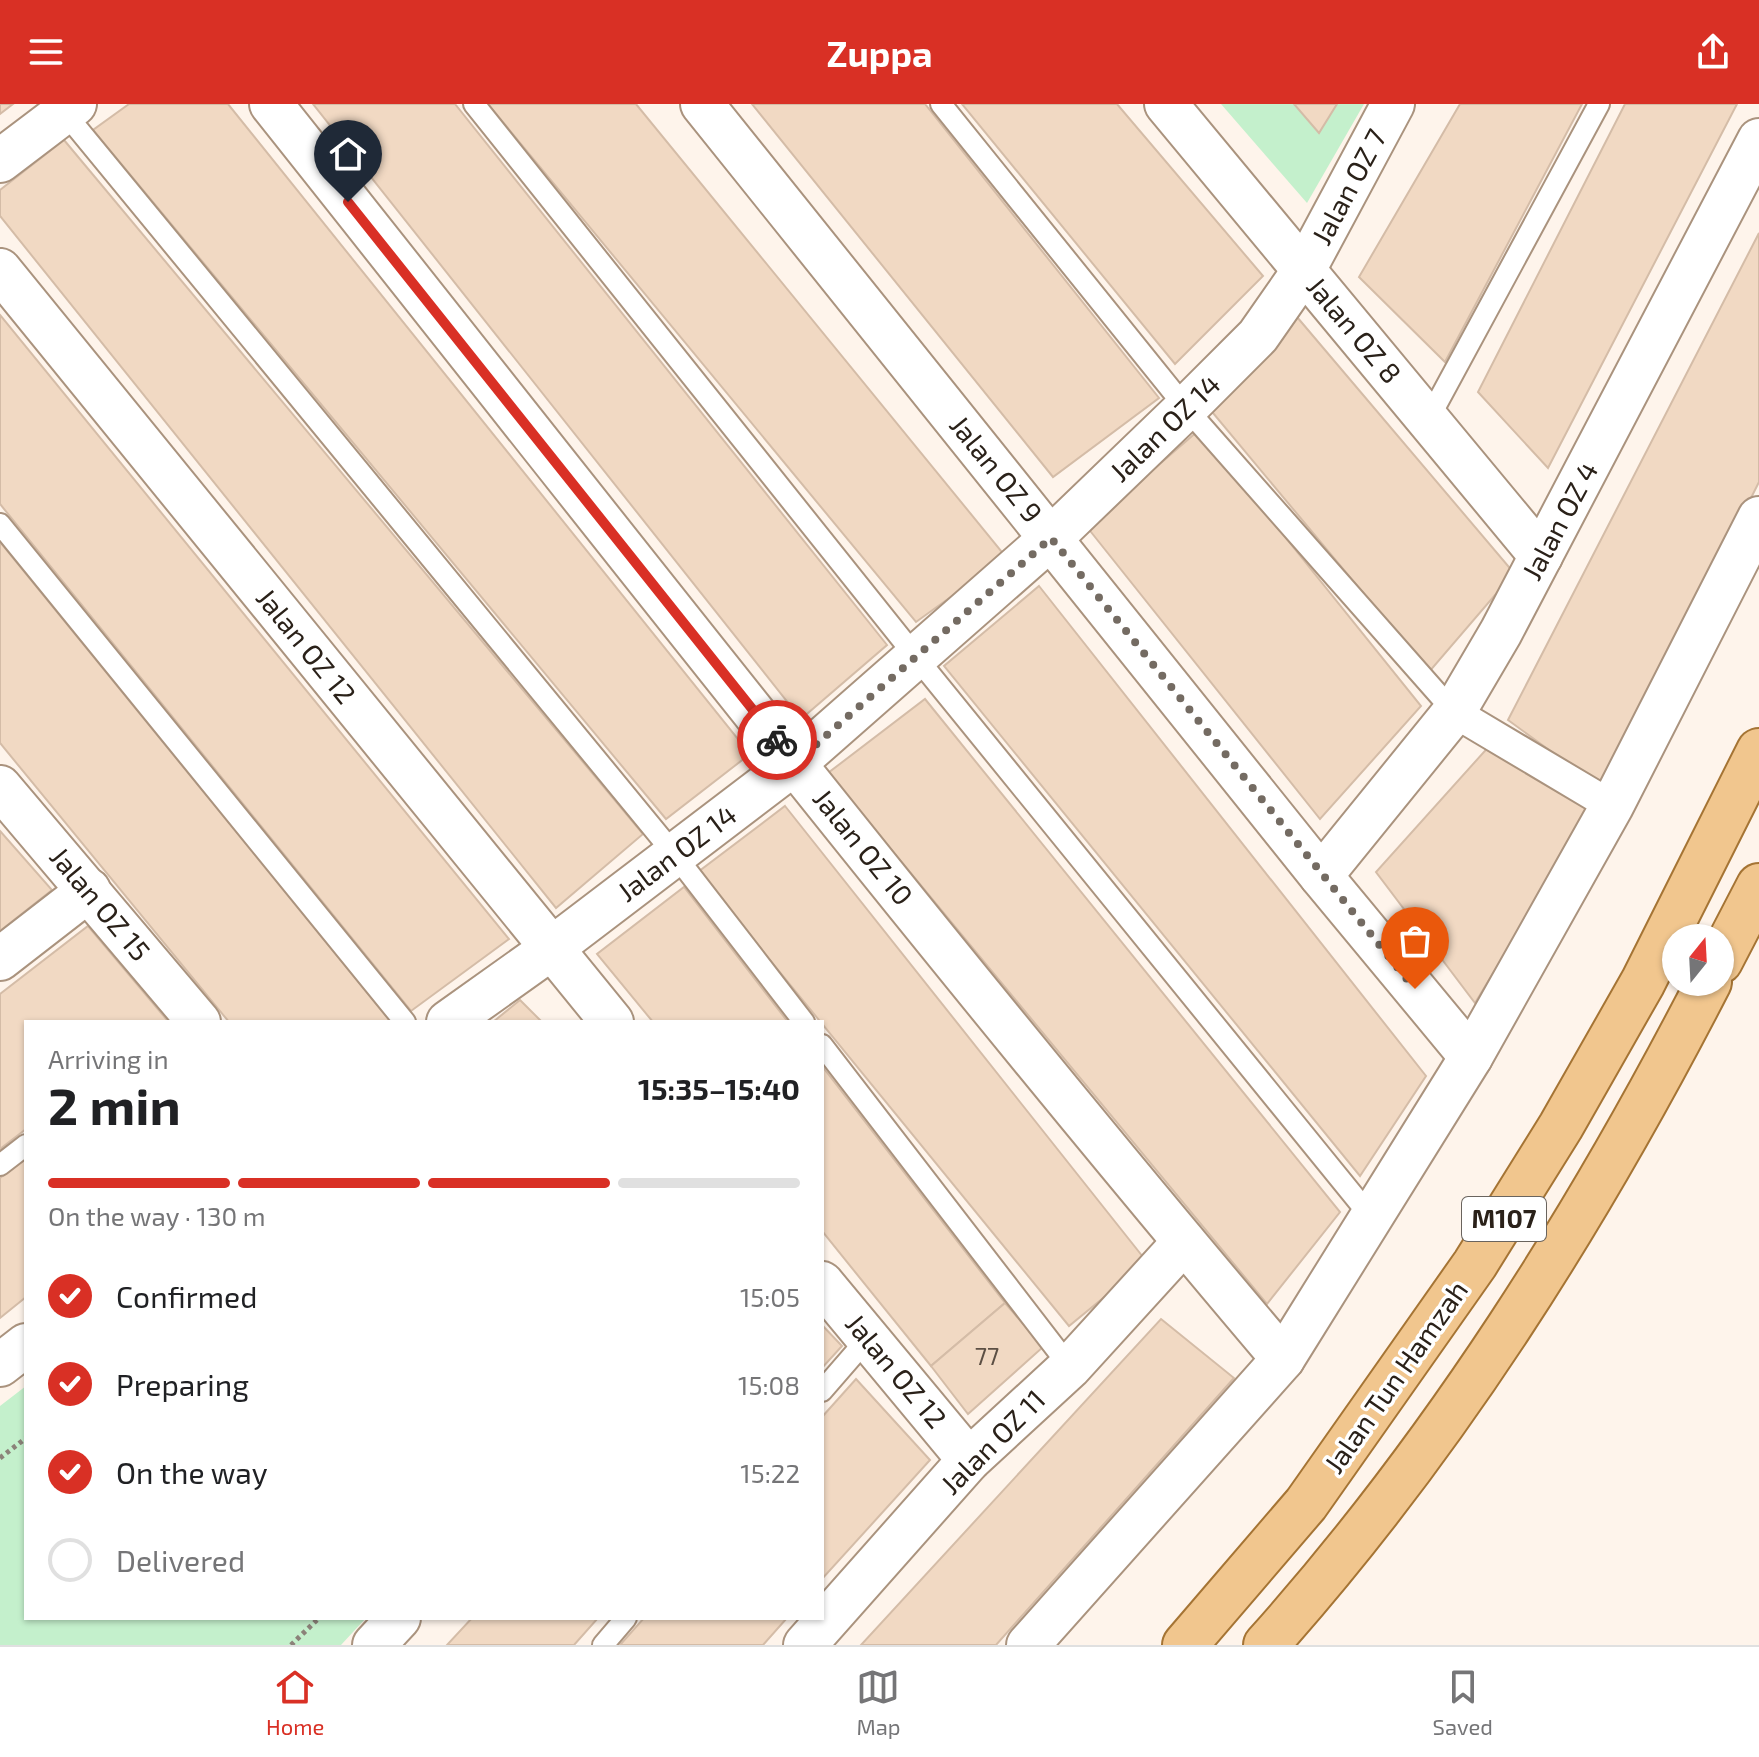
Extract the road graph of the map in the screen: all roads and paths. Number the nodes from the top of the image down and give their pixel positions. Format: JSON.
{"nodes":[{"id":1,"x":271,"y":104,"type":"edge"},
{"id":2,"x":474,"y":104,"type":"edge"},
{"id":3,"x":702,"y":104,"type":"edge"},
{"id":4,"x":941,"y":104,"type":"edge"},
{"id":5,"x":1166,"y":104,"type":"edge"},
{"id":6,"x":1393,"y":104,"type":"edge"},
{"id":7,"x":1599,"y":104,"type":"edge"},
{"id":8,"x":69,"y":108,"type":"edge"},
{"id":9,"x":1759,"y":140,"type":"edge"},
{"id":10,"x":0,"y":161,"type":"edge"},
{"id":11,"x":0,"y":270,"type":"edge"},
{"id":12,"x":1304,"y":270,"type":"junction"},
{"id":13,"x":1186,"y":408,"type":"junction"},
{"id":14,"x":1428,"y":420,"type":"junction"},
{"id":15,"x":1759,"y":518,"type":"edge"},
{"id":16,"x":0,"y":524,"type":"edge"},
{"id":17,"x":1051,"y":538,"type":"junction"},
{"id":18,"x":1541,"y":556,"type":"junction"},
{"id":19,"x":916,"y":657,"type":"junction"},
{"id":20,"x":1454,"y":712,"type":"junction"},
{"id":21,"x":1759,"y":751,"type":"edge"},
{"id":22,"x":795,"y":763,"type":"junction"},
{"id":23,"x":0,"y":787,"type":"edge"},
{"id":24,"x":1612,"y":806,"type":"junction"},
{"id":25,"x":675,"y":855,"type":"junction"},
{"id":26,"x":1321,"y":876,"type":"junction"},
{"id":27,"x":1759,"y":886,"type":"edge"},
{"id":28,"x":89,"y":890,"type":"junction"},
{"id":29,"x":1734,"y":934,"type":"edge"},
{"id":30,"x":552,"y":948,"type":"junction"},
{"id":31,"x":0,"y":959,"type":"edge"},
{"id":32,"x":1702,"y":996,"type":"edge"},
{"id":33,"x":193,"y":1020,"type":"edge"},
{"id":34,"x":403,"y":1020,"type":"edge"},
{"id":35,"x":451,"y":1020,"type":"edge"},
{"id":36,"x":610,"y":1020,"type":"edge"},
{"id":37,"x":802,"y":1020,"type":"edge"},
{"id":38,"x":824,"y":1048,"type":"edge"},
{"id":39,"x":1471,"y":1057,"type":"junction"},
{"id":40,"x":24,"y":1147,"type":"edge"},
{"id":41,"x":0,"y":1165,"type":"edge"},
{"id":42,"x":1371,"y":1217,"type":"junction"},
{"id":43,"x":1184,"y":1242,"type":"junction"},
{"id":44,"x":824,"y":1285,"type":"edge"},
{"id":45,"x":868,"y":1338,"type":"junction"},
{"id":46,"x":24,"y":1347,"type":"edge"},
{"id":47,"x":1283,"y":1359,"type":"junction"},
{"id":48,"x":0,"y":1365,"type":"edge"},
{"id":49,"x":1070,"y":1367,"type":"junction"},
{"id":50,"x":824,"y":1389,"type":"edge"},
{"id":51,"x":24,"y":1440,"type":"edge"},
{"id":52,"x":0,"y":1458,"type":"edge"},
{"id":53,"x":969,"y":1460,"type":"junction"},
{"id":54,"x":317,"y":1620,"type":"edge"},
{"id":55,"x":397,"y":1620,"type":"edge"},
{"id":56,"x":624,"y":1620,"type":"edge"},
{"id":57,"x":291,"y":1645,"type":"edge"},
{"id":58,"x":374,"y":1645,"type":"edge"},
{"id":59,"x":603,"y":1645,"type":"edge"},
{"id":60,"x":805,"y":1645,"type":"edge"},
{"id":61,"x":1028,"y":1645,"type":"edge"},
{"id":62,"x":1185,"y":1645,"type":"edge"},
{"id":63,"x":1266,"y":1645,"type":"edge"}],
"edges":[{"from":1,"to":22,"type":"street","name":"Jalan OZ 10"},
{"from":2,"to":19,"type":"lane"},
{"from":3,"to":17,"type":"street","name":"Jalan OZ 9"},
{"from":4,"to":13,"type":"lane"},
{"from":5,"to":12,"type":"street","name":"Jalan OZ 8"},
{"from":6,"to":12,"type":"street","name":"Jalan OZ 7"},
{"from":7,"to":14,"type":"lane"},
{"from":8,"to":10,"type":"street"},
{"from":8,"to":25,"type":"lane"},
{"from":9,"to":18,"type":"street","name":"Jalan OZ 4"},
{"from":11,"to":30,"type":"street","name":"Jalan OZ 12"},
{"from":12,"to":13,"type":"street","name":"Jalan OZ 14"},
{"from":12,"to":14,"type":"street","name":"Jalan OZ 8"},
{"from":13,"to":17,"type":"street","name":"Jalan OZ 14"},
{"from":13,"to":20,"type":"lane"},
{"from":14,"to":18,"type":"street","name":"Jalan OZ 8"},
{"from":15,"to":24,"type":"street"},
{"from":16,"to":34,"type":"lane"},
{"from":17,"to":19,"type":"street","name":"Jalan OZ 14"},
{"from":17,"to":26,"type":"street","name":"Jalan OZ 9"},
{"from":18,"to":20,"type":"street","name":"Jalan OZ 4"},
{"from":19,"to":22,"type":"street","name":"Jalan OZ 14"},
{"from":19,"to":42,"type":"lane"},
{"from":20,"to":24,"type":"street"},
{"from":20,"to":26,"type":"street","name":"Jalan OZ 4"},
{"from":21,"to":62,"type":"main road","name":"Jalan Tun Hamzah","number":"M107"},
{"from":22,"to":25,"type":"street","name":"Jalan OZ 14"},
{"from":22,"to":43,"type":"street","name":"Jalan OZ 10"},
{"from":23,"to":28,"type":"street","name":"Jalan OZ 15"},
{"from":24,"to":39,"type":"street"},
{"from":25,"to":30,"type":"street","name":"Jalan OZ 14"},
{"from":25,"to":37,"type":"lane"},
{"from":26,"to":39,"type":"street","name":"Jalan OZ 9"},
{"from":27,"to":29,"type":"main road"},
{"from":28,"to":31,"type":"street"},
{"from":28,"to":33,"type":"street","name":"Jalan OZ 15"},
{"from":30,"to":35,"type":"street","name":"Jalan OZ 14"},
{"from":30,"to":36,"type":"street","name":"Jalan OZ 12"},
{"from":32,"to":63,"type":"main road","number":"M107"},
{"from":38,"to":49,"type":"lane"},
{"from":39,"to":42,"type":"street"},
{"from":40,"to":41,"type":"lane"},
{"from":42,"to":47,"type":"street"},
{"from":43,"to":47,"type":"street","name":"Jalan OZ 10"},
{"from":43,"to":49,"type":"street","name":"Jalan OZ 11"},
{"from":44,"to":45,"type":"street","name":"Jalan OZ 12"},
{"from":45,"to":50,"type":"lane"},
{"from":45,"to":53,"type":"street","name":"Jalan OZ 12"},
{"from":46,"to":48,"type":"street"},
{"from":47,"to":61,"type":"street"},
{"from":49,"to":53,"type":"street","name":"Jalan OZ 11"},
{"from":51,"to":52,"type":"path"},
{"from":53,"to":60,"type":"street","name":"Jalan OZ 11"},
{"from":54,"to":57,"type":"path"},
{"from":55,"to":58,"type":"street"},
{"from":56,"to":59,"type":"lane"}]}
